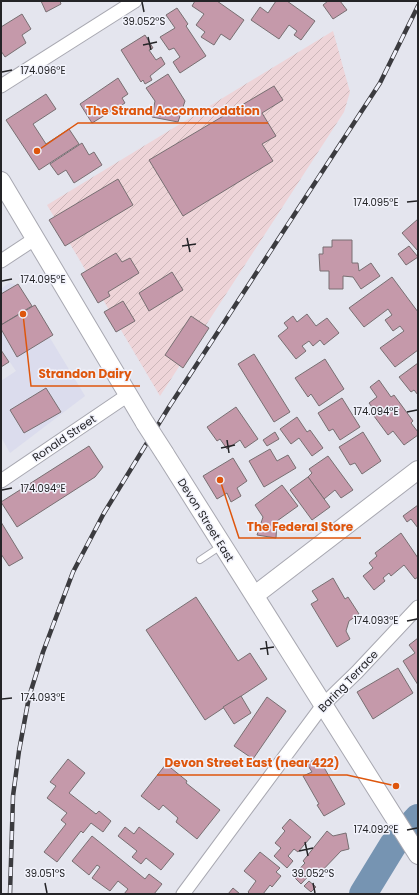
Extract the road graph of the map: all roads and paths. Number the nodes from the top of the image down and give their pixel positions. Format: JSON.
{"nodes":[{"id":1,"x":135,"y":1,"type":"edge"},
{"id":2,"x":1,"y":86,"type":"edge"},
{"id":3,"x":1,"y":181,"type":"edge"},
{"id":4,"x":36,"y":238,"type":"junction"},
{"id":5,"x":1,"y":260,"type":"edge"},
{"id":6,"x":128,"y":395,"type":"junction"},
{"id":7,"x":418,"y":470,"type":"edge"},
{"id":8,"x":1,"y":481,"type":"edge"},
{"id":9,"x":221,"y":546,"type":"junction"},
{"id":10,"x":200,"y":560,"type":"dead end"},
{"id":11,"x":254,"y":595,"type":"junction"},
{"id":12,"x":418,"y":607,"type":"edge"},
{"id":13,"x":323,"y":705,"type":"junction"},
{"id":14,"x":418,"y":855,"type":"edge"},
{"id":15,"x":183,"y":894,"type":"edge"}],
"edges":[{"from":1,"to":2,"type":"street"},
{"from":3,"to":4,"type":"main road","name":"Devon Street East"},
{"from":4,"to":5,"type":"street"},
{"from":4,"to":6,"type":"main road","name":"Devon Street East"},
{"from":6,"to":8,"type":"street","name":"Ronald Street"},
{"from":6,"to":9,"type":"main road","name":"Devon Street East","bridge":true},
{"from":7,"to":11,"type":"main road"},
{"from":9,"to":10,"type":"lane"},
{"from":9,"to":11,"type":"main road","name":"Devon Street East"},
{"from":11,"to":13,"type":"main road","name":"Devon Street East"},
{"from":12,"to":13,"type":"street","name":"Baring Terrace"},
{"from":13,"to":14,"type":"main road","name":"Devon Street East"},
{"from":13,"to":15,"type":"street","name":"Baring Terrace"}]}
